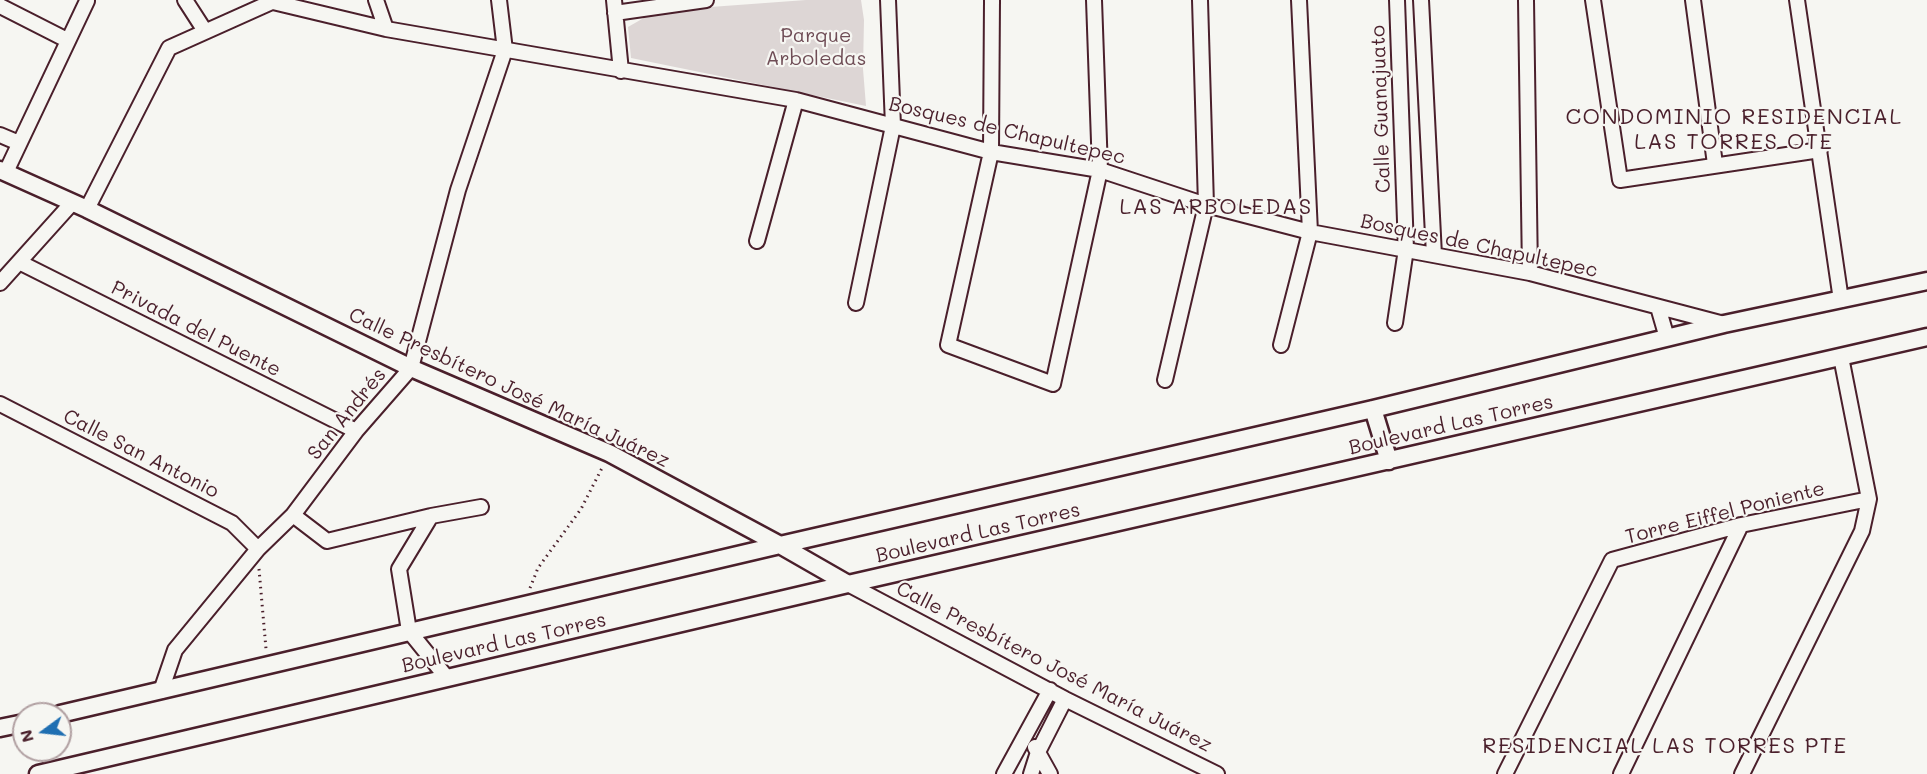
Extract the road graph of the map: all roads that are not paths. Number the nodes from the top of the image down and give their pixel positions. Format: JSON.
{"nodes":[{"id":1,"x":185,"y":0,"type":"edge"},
{"id":2,"x":376,"y":0,"type":"edge"},
{"id":3,"x":499,"y":0,"type":"edge"},
{"id":4,"x":706,"y":0,"type":"edge"},
{"id":5,"x":888,"y":0,"type":"edge"},
{"id":6,"x":992,"y":0,"type":"edge"},
{"id":7,"x":1094,"y":0,"type":"edge"},
{"id":8,"x":1200,"y":0,"type":"edge"},
{"id":9,"x":1299,"y":0,"type":"edge"},
{"id":10,"x":1397,"y":0,"type":"edge"},
{"id":11,"x":1421,"y":0,"type":"edge"},
{"id":12,"x":1526,"y":0,"type":"edge"},
{"id":13,"x":1593,"y":0,"type":"edge"},
{"id":14,"x":1693,"y":0,"type":"edge"},
{"id":15,"x":1797,"y":0,"type":"edge"},
{"id":16,"x":87,"y":1,"type":"edge"},
{"id":17,"x":274,"y":1,"type":"edge"},
{"id":18,"x":0,"y":6,"type":"edge"},
{"id":19,"x":614,"y":6,"type":"edge"},
{"id":20,"x":386,"y":29,"type":"junction"},
{"id":21,"x":205,"y":31,"type":"junction"},
{"id":22,"x":67,"y":39,"type":"junction"},
{"id":23,"x":505,"y":50,"type":"junction"},
{"id":24,"x":621,"y":71,"type":"junction"},
{"id":25,"x":796,"y":100,"type":"junction"},
{"id":26,"x":893,"y":126,"type":"junction"},
{"id":27,"x":0,"y":135,"type":"edge"},
{"id":28,"x":19,"y":143,"type":"junction"},
{"id":29,"x":1820,"y":150,"type":"junction"},
{"id":30,"x":991,"y":152,"type":"junction"},
{"id":31,"x":1715,"y":164,"type":"junction"},
{"id":32,"x":1100,"y":170,"type":"junction"},
{"id":33,"x":3,"y":171,"type":"edge"},
{"id":34,"x":1206,"y":205,"type":"junction"},
{"id":35,"x":79,"y":206,"type":"junction"},
{"id":36,"x":1310,"y":232,"type":"junction"},
{"id":37,"x":756,"y":241,"type":"dead end"},
{"id":38,"x":1406,"y":249,"type":"junction"},
{"id":39,"x":1434,"y":255,"type":"junction"},
{"id":40,"x":20,"y":262,"type":"junction"},
{"id":41,"x":1530,"y":273,"type":"junction"},
{"id":42,"x":1927,"y":281,"type":"edge"},
{"id":43,"x":0,"y":283,"type":"edge"},
{"id":44,"x":1841,"y":300,"type":"junction"},
{"id":45,"x":856,"y":303,"type":"dead end"},
{"id":46,"x":1658,"y":307,"type":"junction"},
{"id":47,"x":1395,"y":323,"type":"dead end"},
{"id":48,"x":1724,"y":324,"type":"junction"},
{"id":49,"x":1927,"y":337,"type":"edge"},
{"id":50,"x":1667,"y":338,"type":"junction"},
{"id":51,"x":1281,"y":345,"type":"dead end"},
{"id":52,"x":1841,"y":357,"type":"junction"},
{"id":53,"x":411,"y":368,"type":"junction"},
{"id":54,"x":1165,"y":380,"type":"dead end"},
{"id":55,"x":0,"y":404,"type":"edge"},
{"id":56,"x":1373,"y":410,"type":"junction"},
{"id":57,"x":356,"y":431,"type":"junction"},
{"id":58,"x":1389,"y":461,"type":"junction"},
{"id":59,"x":1869,"y":499,"type":"junction"},
{"id":60,"x":481,"y":507,"type":"dead end"},
{"id":61,"x":293,"y":515,"type":"junction"},
{"id":62,"x":432,"y":516,"type":"junction"},
{"id":63,"x":1741,"y":525,"type":"junction"},
{"id":64,"x":780,"y":545,"type":"junction"},
{"id":65,"x":258,"y":549,"type":"junction"},
{"id":66,"x":848,"y":584,"type":"junction"},
{"id":67,"x":409,"y":631,"type":"junction"},
{"id":68,"x":442,"y":672,"type":"junction"},
{"id":69,"x":1050,"y":690,"type":"junction"},
{"id":70,"x":161,"y":691,"type":"junction"},
{"id":71,"x":1065,"y":699,"type":"junction"},
{"id":72,"x":72,"y":711,"type":"edge"},
{"id":73,"x":1026,"y":733,"type":"junction"},
{"id":74,"x":1038,"y":752,"type":"junction"},
{"id":75,"x":38,"y":774,"type":"edge"},
{"id":76,"x":1004,"y":774,"type":"edge"},
{"id":77,"x":1031,"y":774,"type":"edge"},
{"id":78,"x":1050,"y":774,"type":"edge"},
{"id":79,"x":1216,"y":774,"type":"edge"},
{"id":80,"x":1505,"y":774,"type":"edge"},
{"id":81,"x":1620,"y":774,"type":"edge"},
{"id":82,"x":1742,"y":774,"type":"edge"}],
"edges":[{"from":1,"to":21,"type":"street"},
{"from":2,"to":20,"type":"street"},
{"from":3,"to":23,"type":"street"},
{"from":4,"to":19,"type":"street"},
{"from":5,"to":26,"type":"street"},
{"from":6,"to":30,"type":"street"},
{"from":7,"to":32,"type":"street"},
{"from":8,"to":34,"type":"street"},
{"from":9,"to":36,"type":"street"},
{"from":10,"to":38,"type":"street","name":"Calle Guanajuato"},
{"from":11,"to":39,"type":"street"},
{"from":12,"to":41,"type":"street"},
{"from":13,"to":31,"type":"street"},
{"from":14,"to":31,"type":"street"},
{"from":15,"to":29,"type":"street"},
{"from":16,"to":22,"type":"street"},
{"from":17,"to":20,"type":"street","name":"Bosques de Chapultepec"},
{"from":17,"to":21,"type":"street"},
{"from":18,"to":22,"type":"street"},
{"from":19,"to":24,"type":"street"},
{"from":20,"to":23,"type":"street","name":"Bosques de Chapultepec"},
{"from":21,"to":35,"type":"street"},
{"from":22,"to":28,"type":"street"},
{"from":23,"to":24,"type":"street","name":"Bosques de Chapultepec"},
{"from":23,"to":53,"type":"street","name":"San Andrés"},
{"from":24,"to":25,"type":"street","name":"Bosques de Chapultepec"},
{"from":25,"to":26,"type":"street","name":"Bosques de Chapultepec"},
{"from":25,"to":37,"type":"street"},
{"from":26,"to":30,"type":"street","name":"Bosques de Chapultepec"},
{"from":26,"to":45,"type":"street"},
{"from":27,"to":28,"type":"street"},
{"from":28,"to":33,"type":"street"},
{"from":29,"to":31,"type":"street"},
{"from":29,"to":44,"type":"street"},
{"from":30,"to":32,"type":"street","name":"Bosques de Chapultepec"},
{"from":30,"to":32,"type":"street"},
{"from":32,"to":34,"type":"street","name":"Bosques de Chapultepec"},
{"from":33,"to":35,"type":"street","name":"Calle Presbítero José María Juárez"},
{"from":34,"to":36,"type":"street","name":"Bosques de Chapultepec"},
{"from":34,"to":54,"type":"street"},
{"from":35,"to":40,"type":"street"},
{"from":35,"to":53,"type":"street","name":"Calle Presbítero José María Juárez"},
{"from":36,"to":38,"type":"street","name":"Bosques de Chapultepec"},
{"from":36,"to":51,"type":"street"},
{"from":38,"to":39,"type":"street","name":"Bosques de Chapultepec"},
{"from":38,"to":47,"type":"street","name":"Calle Guanajuato"},
{"from":39,"to":41,"type":"street","name":"Bosques de Chapultepec"},
{"from":40,"to":43,"type":"street"},
{"from":40,"to":57,"type":"street","name":"Privada del Puente"},
{"from":41,"to":46,"type":"street","name":"Bosques de Chapultepec"},
{"from":42,"to":44,"type":"street","name":"Boulevard Las Torres"},
{"from":44,"to":48,"type":"street","name":"Boulevard Las Torres"},
{"from":46,"to":48,"type":"street","name":"Bosques de Chapultepec"},
{"from":46,"to":50,"type":"street"},
{"from":48,"to":50,"type":"street","name":"Boulevard Las Torres"},
{"from":49,"to":52,"type":"street","name":"Boulevard Las Torres"},
{"from":50,"to":56,"type":"street","name":"Boulevard Las Torres"},
{"from":52,"to":58,"type":"street","name":"Boulevard Las Torres"},
{"from":52,"to":59,"type":"street"},
{"from":53,"to":57,"type":"street","name":"San Andrés"},
{"from":53,"to":64,"type":"street","name":"Calle Presbítero José María Juárez"},
{"from":55,"to":65,"type":"street","name":"Calle San Antonio"},
{"from":56,"to":58,"type":"street"},
{"from":56,"to":64,"type":"street","name":"Boulevard Las Torres"},
{"from":57,"to":61,"type":"street","name":"San Andrés"},
{"from":58,"to":66,"type":"street","name":"Boulevard Las Torres"},
{"from":59,"to":63,"type":"street","name":"Torre Eiffel Poniente"},
{"from":59,"to":82,"type":"street"},
{"from":60,"to":62,"type":"street"},
{"from":61,"to":62,"type":"street"},
{"from":61,"to":65,"type":"street","name":"San Andrés"},
{"from":62,"to":67,"type":"street"},
{"from":63,"to":80,"type":"street","name":"Torre Eiffel Poniente"},
{"from":63,"to":81,"type":"street"},
{"from":64,"to":66,"type":"street","name":"Calle Presbítero José María Juárez"},
{"from":64,"to":67,"type":"street","name":"Boulevard Las Torres"},
{"from":65,"to":70,"type":"street","name":"San Andrés"},
{"from":66,"to":68,"type":"street","name":"Boulevard Las Torres"},
{"from":66,"to":69,"type":"street","name":"Calle Presbítero José María Juárez"},
{"from":67,"to":68,"type":"street"},
{"from":67,"to":70,"type":"street","name":"Boulevard Las Torres"},
{"from":68,"to":75,"type":"street","name":"Boulevard Las Torres"},
{"from":69,"to":71,"type":"street","name":"Calle Presbítero José María Juárez"},
{"from":69,"to":73,"type":"street"},
{"from":70,"to":72,"type":"street","name":"Boulevard Las Torres"},
{"from":71,"to":74,"type":"street"},
{"from":71,"to":79,"type":"street","name":"Calle Presbítero José María Juárez"},
{"from":73,"to":74,"type":"street"},
{"from":73,"to":76,"type":"street"},
{"from":74,"to":77,"type":"street"},
{"from":74,"to":78,"type":"street"}]}
